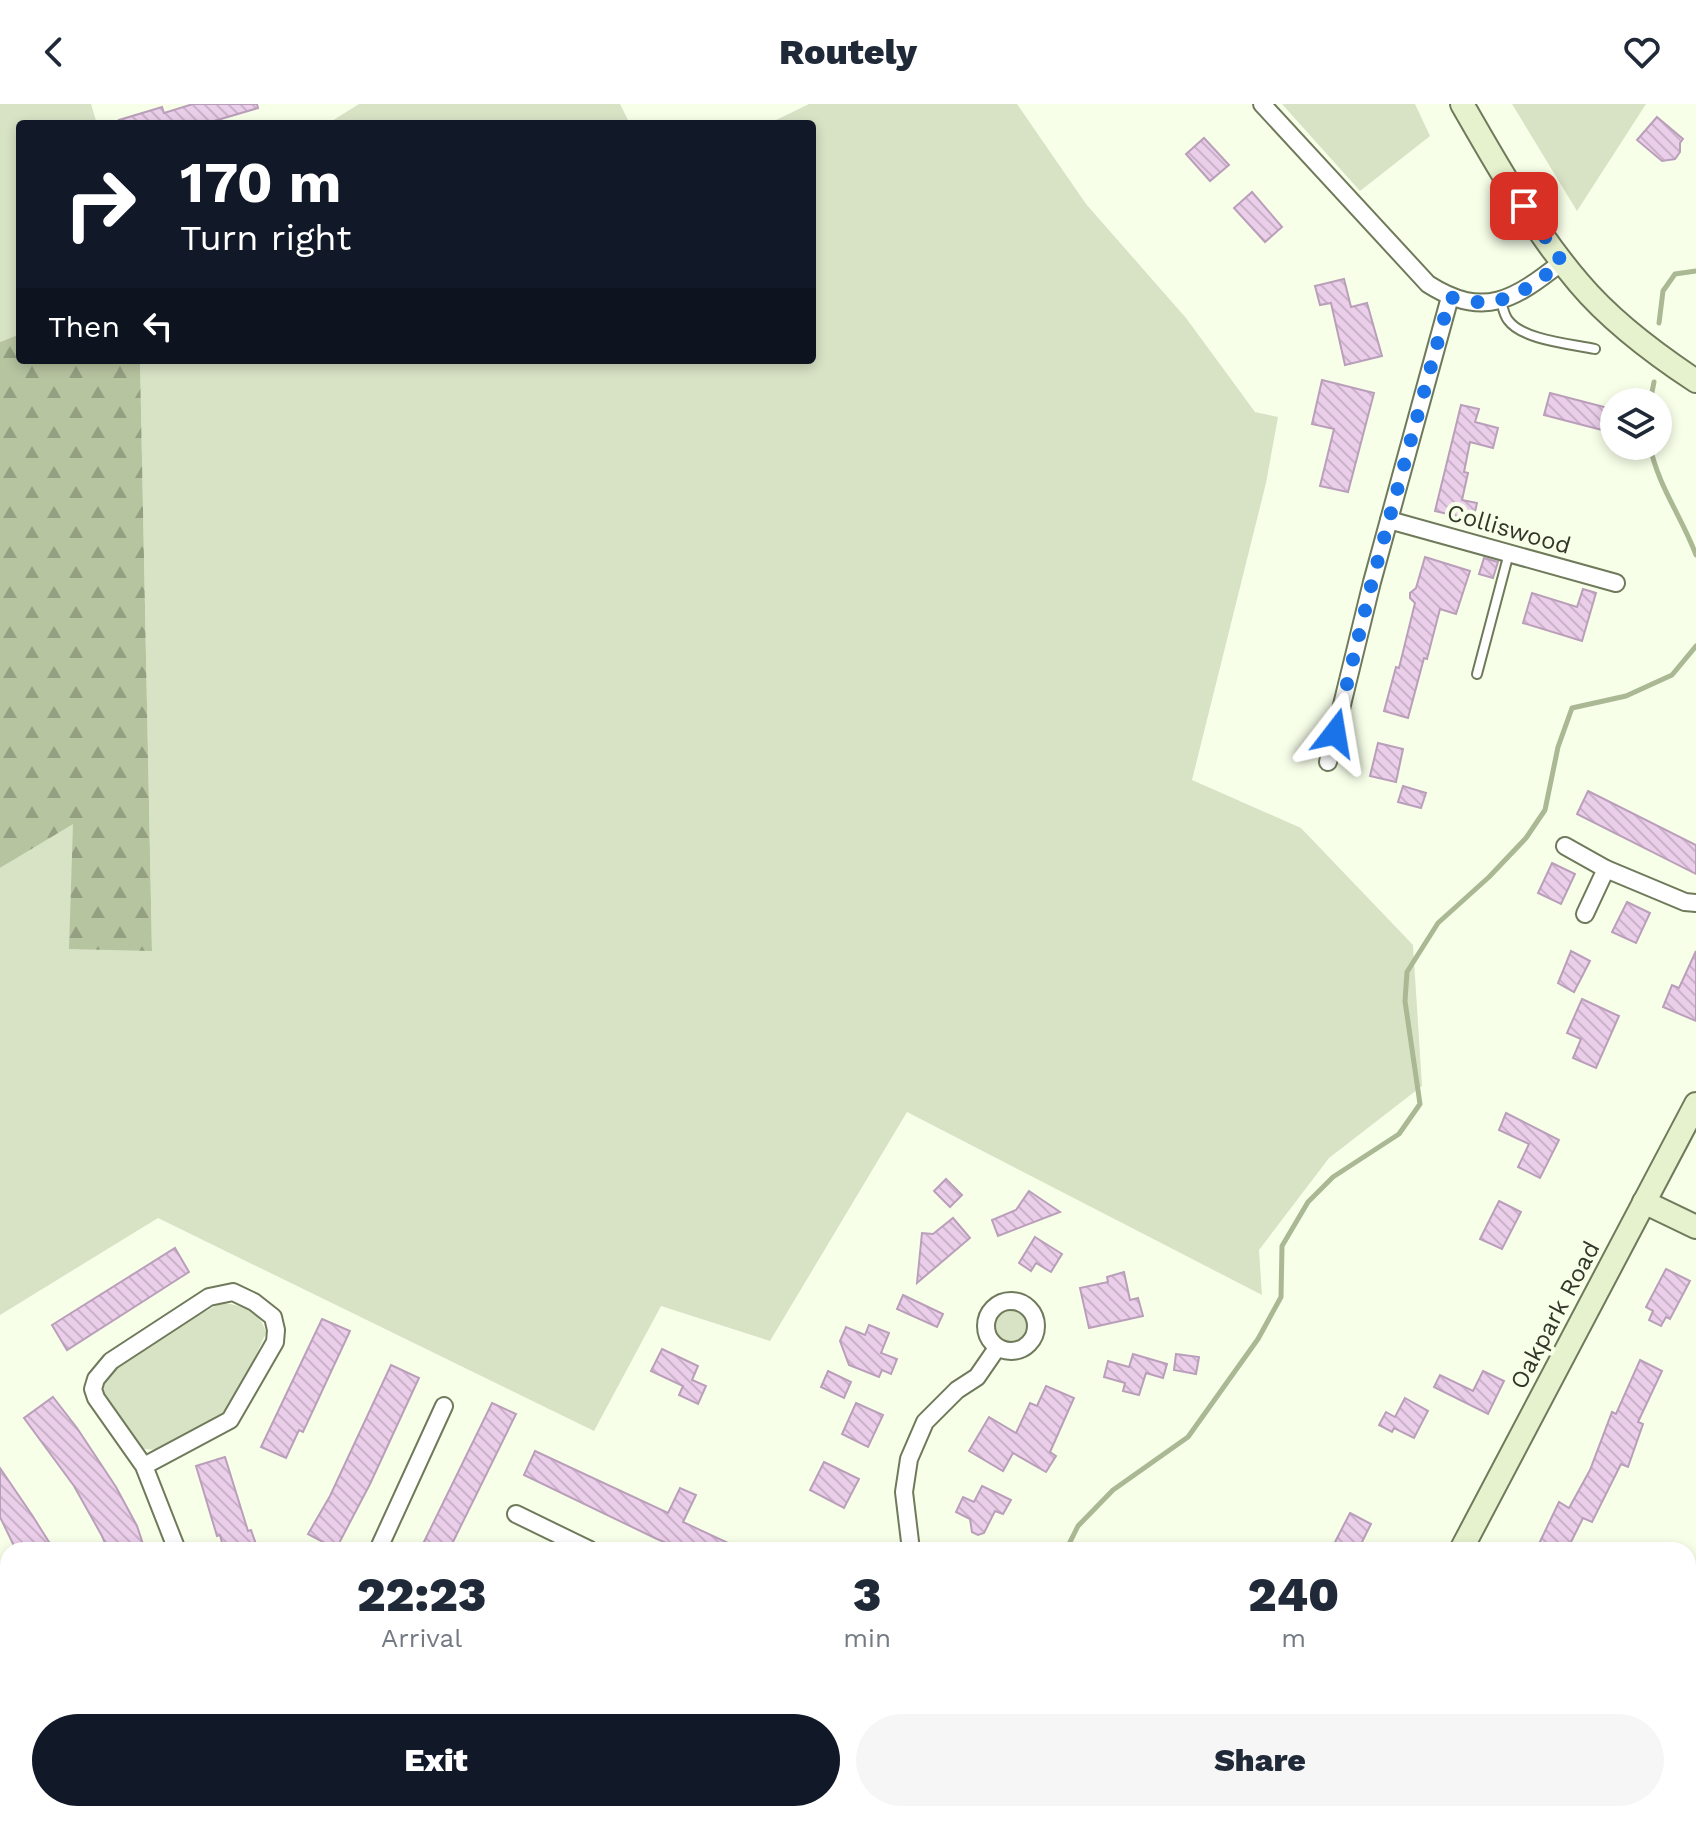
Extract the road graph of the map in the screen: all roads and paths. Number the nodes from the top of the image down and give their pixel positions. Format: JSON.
{"nodes":[{"id":1,"x":1262,"y":104,"type":"edge"},
{"id":2,"x":1462,"y":104,"type":"edge"},
{"id":3,"x":1562,"y":262,"type":"junction"},
{"id":4,"x":1450,"y":297,"type":"junction"},
{"id":5,"x":1501,"y":302,"type":"junction"},
{"id":6,"x":1595,"y":349,"type":"dead end"},
{"id":7,"x":1696,"y":381,"type":"edge"},
{"id":8,"x":1389,"y":520,"type":"junction"},
{"id":9,"x":1509,"y":553,"type":"junction"},
{"id":10,"x":1616,"y":583,"type":"dead end"},
{"id":11,"x":1477,"y":674,"type":"dead end"},
{"id":12,"x":1328,"y":762,"type":"dead end"},
{"id":13,"x":1565,"y":846,"type":"dead end"},
{"id":14,"x":1606,"y":869,"type":"junction"},
{"id":15,"x":1696,"y":903,"type":"edge"},
{"id":16,"x":1585,"y":914,"type":"dead end"},
{"id":17,"x":1696,"y":1104,"type":"edge"},
{"id":18,"x":1644,"y":1202,"type":"junction"},
{"id":19,"x":1696,"y":1227,"type":"edge"},
{"id":20,"x":997,"y":1348,"type":"dead end"},
{"id":21,"x":444,"y":1406,"type":"dead end"},
{"id":22,"x":144,"y":1466,"type":"junction"},
{"id":23,"x":516,"y":1514,"type":"dead end"},
{"id":24,"x":174,"y":1542,"type":"edge"},
{"id":25,"x":382,"y":1542,"type":"edge"},
{"id":26,"x":574,"y":1542,"type":"edge"},
{"id":27,"x":910,"y":1542,"type":"edge"},
{"id":28,"x":1465,"y":1542,"type":"edge"}],
"edges":[{"from":1,"to":4,"type":"street"},
{"from":2,"to":3,"type":"main road"},
{"from":3,"to":5,"type":"street"},
{"from":3,"to":7,"type":"main road"},
{"from":4,"to":5,"type":"street"},
{"from":4,"to":8,"type":"street"},
{"from":5,"to":6,"type":"lane"},
{"from":8,"to":9,"type":"street","name":"Colliswood"},
{"from":8,"to":12,"type":"street"},
{"from":9,"to":10,"type":"street","name":"Colliswood"},
{"from":9,"to":11,"type":"lane"},
{"from":13,"to":14,"type":"street"},
{"from":14,"to":15,"type":"street"},
{"from":14,"to":16,"type":"street"},
{"from":17,"to":18,"type":"main road","name":"Oakpark Road"},
{"from":18,"to":19,"type":"main road"},
{"from":18,"to":28,"type":"main road","name":"Oakpark Road"},
{"from":20,"to":27,"type":"street"},
{"from":21,"to":25,"type":"street"},
{"from":22,"to":22,"type":"street"},
{"from":22,"to":24,"type":"street"},
{"from":23,"to":26,"type":"street"}]}
